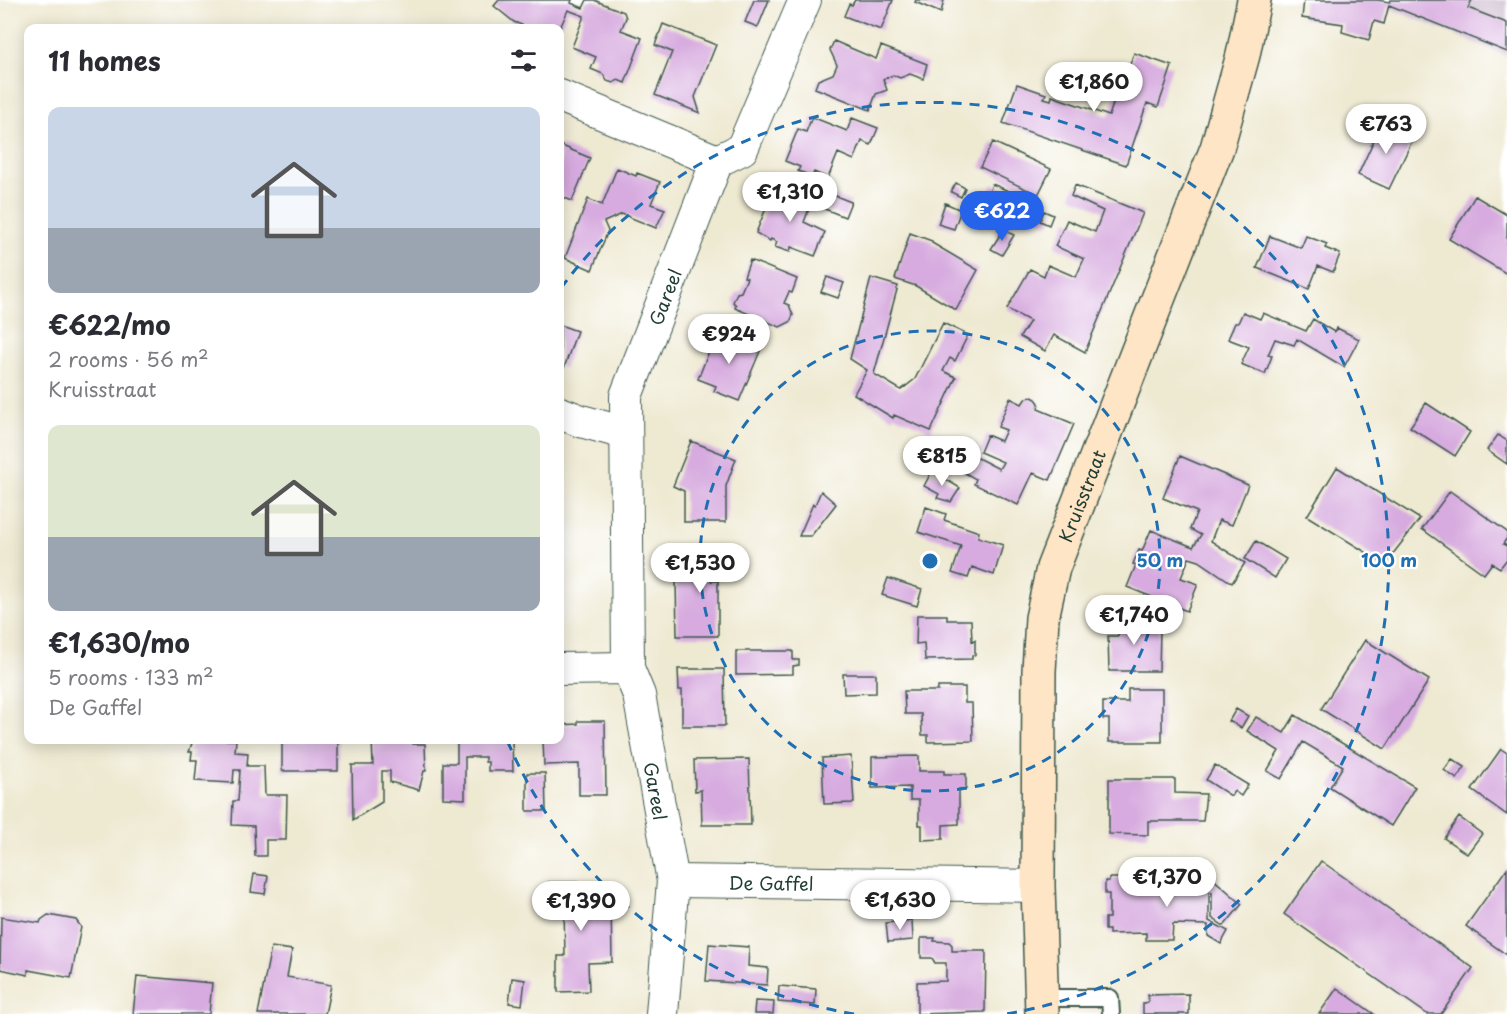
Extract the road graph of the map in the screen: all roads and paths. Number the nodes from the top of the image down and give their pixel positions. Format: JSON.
{"nodes":[{"id":1,"x":806,"y":0,"type":"edge"},
{"id":2,"x":1254,"y":0,"type":"edge"},
{"id":3,"x":564,"y":98,"type":"edge"},
{"id":4,"x":717,"y":161,"type":"junction"},
{"id":5,"x":564,"y":415,"type":"edge"},
{"id":6,"x":625,"y":433,"type":"junction"},
{"id":7,"x":628,"y":668,"type":"junction"},
{"id":8,"x":564,"y":669,"type":"edge"},
{"id":9,"x":673,"y":881,"type":"junction"},
{"id":10,"x":1038,"y":886,"type":"junction"},
{"id":11,"x":1042,"y":1006,"type":"edge"},
{"id":12,"x":662,"y":1014,"type":"edge"},
{"id":13,"x":1111,"y":1014,"type":"edge"}],
"edges":[{"from":1,"to":4,"type":"street"},
{"from":2,"to":10,"type":"street","name":"Kruisstraat"},
{"from":3,"to":4,"type":"street"},
{"from":4,"to":6,"type":"street","name":"Gareel"},
{"from":5,"to":6,"type":"street"},
{"from":6,"to":7,"type":"street","name":"Gareel"},
{"from":7,"to":8,"type":"street"},
{"from":7,"to":9,"type":"street","name":"Gareel"},
{"from":9,"to":10,"type":"street","name":"De Gaffel"},
{"from":9,"to":12,"type":"street"},
{"from":10,"to":11,"type":"street","name":"Kruisstraat"},
{"from":11,"to":13,"type":"lane"}]}
